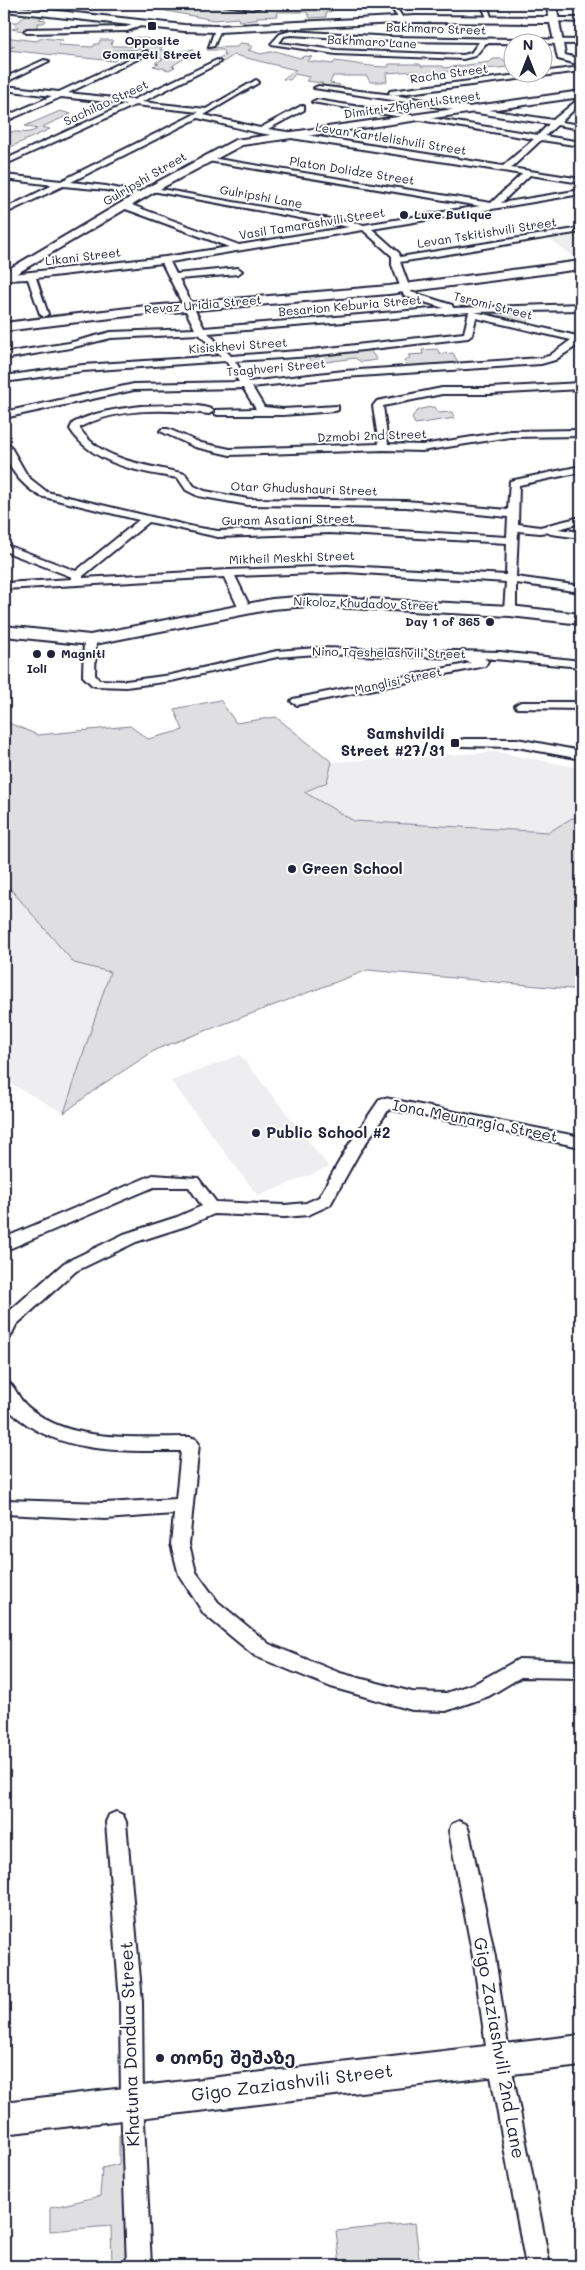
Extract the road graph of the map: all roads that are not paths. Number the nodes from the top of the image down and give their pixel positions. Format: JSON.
{"nodes":[{"id":1,"x":220,"y":4,"type":"edge"},
{"id":2,"x":265,"y":4,"type":"edge"},
{"id":3,"x":391,"y":4,"type":"edge"},
{"id":4,"x":484,"y":4,"type":"edge"},
{"id":5,"x":551,"y":4,"type":"edge"},
{"id":6,"x":4,"y":8,"type":"edge"},
{"id":7,"x":402,"y":19,"type":"junction"},
{"id":8,"x":490,"y":19,"type":"junction"},
{"id":9,"x":554,"y":20,"type":"junction"},
{"id":10,"x":581,"y":20,"type":"edge"},
{"id":11,"x":144,"y":23,"type":"junction"},
{"id":12,"x":218,"y":29,"type":"junction"},
{"id":13,"x":27,"y":31,"type":"dead end"},
{"id":14,"x":291,"y":33,"type":"joint"},
{"id":15,"x":484,"y":41,"type":"junction"},
{"id":16,"x":558,"y":42,"type":"junction"},
{"id":17,"x":581,"y":42,"type":"edge"},
{"id":18,"x":211,"y":46,"type":"dead end"},
{"id":19,"x":146,"y":53,"type":"dead end"},
{"id":20,"x":46,"y":61,"type":"dead end"},
{"id":21,"x":217,"y":62,"type":"dead end"},
{"id":22,"x":581,"y":62,"type":"edge"},
{"id":23,"x":581,"y":69,"type":"edge"},
{"id":24,"x":4,"y":81,"type":"edge"},
{"id":25,"x":256,"y":82,"type":"dead end"},
{"id":26,"x":4,"y":88,"type":"edge"},
{"id":27,"x":318,"y":88,"type":"dead end"},
{"id":28,"x":59,"y":94,"type":"junction"},
{"id":29,"x":379,"y":95,"type":"junction"},
{"id":30,"x":581,"y":99,"type":"edge"},
{"id":31,"x":133,"y":102,"type":"junction"},
{"id":32,"x":318,"y":102,"type":"dead end"},
{"id":33,"x":301,"y":108,"type":"dead end"},
{"id":34,"x":464,"y":109,"type":"junction"},
{"id":35,"x":207,"y":111,"type":"junction"},
{"id":36,"x":197,"y":116,"type":"junction"},
{"id":37,"x":408,"y":118,"type":"junction"},
{"id":38,"x":4,"y":120,"type":"edge"},
{"id":39,"x":555,"y":122,"type":"junction"},
{"id":40,"x":581,"y":127,"type":"edge"},
{"id":41,"x":261,"y":130,"type":"junction"},
{"id":42,"x":292,"y":135,"type":"junction"},
{"id":43,"x":538,"y":137,"type":"junction"},
{"id":44,"x":246,"y":140,"type":"junction"},
{"id":45,"x":581,"y":144,"type":"edge"},
{"id":46,"x":208,"y":158,"type":"junction"},
{"id":47,"x":4,"y":163,"type":"edge"},
{"id":48,"x":505,"y":169,"type":"junction"},
{"id":49,"x":528,"y":173,"type":"junction"},
{"id":50,"x":4,"y":177,"type":"edge"},
{"id":51,"x":581,"y":181,"type":"edge"},
{"id":52,"x":62,"y":183,"type":"junction"},
{"id":53,"x":152,"y":189,"type":"junction"},
{"id":54,"x":581,"y":192,"type":"edge"},
{"id":55,"x":142,"y":196,"type":"junction"},
{"id":56,"x":126,"y":206,"type":"junction"},
{"id":57,"x":493,"y":206,"type":"junction"},
{"id":58,"x":4,"y":212,"type":"edge"},
{"id":59,"x":366,"y":228,"type":"junction"},
{"id":60,"x":581,"y":230,"type":"edge"},
{"id":61,"x":237,"y":247,"type":"junction"},
{"id":62,"x":165,"y":260,"type":"junction"},
{"id":63,"x":396,"y":260,"type":"junction"},
{"id":64,"x":581,"y":265,"type":"edge"},
{"id":65,"x":238,"y":271,"type":"dead end"},
{"id":66,"x":172,"y":273,"type":"junction"},
{"id":67,"x":54,"y":274,"type":"junction"},
{"id":68,"x":31,"y":276,"type":"junction"},
{"id":69,"x":4,"y":277,"type":"edge"},
{"id":70,"x":403,"y":287,"type":"junction"},
{"id":71,"x":187,"y":304,"type":"junction"},
{"id":72,"x":581,"y":308,"type":"edge"},
{"id":73,"x":456,"y":310,"type":"junction"},
{"id":74,"x":44,"y":314,"type":"junction"},
{"id":75,"x":472,"y":314,"type":"junction"},
{"id":76,"x":4,"y":320,"type":"edge"},
{"id":77,"x":4,"y":327,"type":"edge"},
{"id":78,"x":201,"y":331,"type":"junction"},
{"id":79,"x":580,"y":340,"type":"edge"},
{"id":80,"x":4,"y":356,"type":"edge"},
{"id":81,"x":229,"y":359,"type":"junction"},
{"id":82,"x":6,"y":376,"type":"edge"},
{"id":83,"x":246,"y":384,"type":"junction"},
{"id":84,"x":581,"y":386,"type":"edge"},
{"id":85,"x":335,"y":408,"type":"dead end"},
{"id":86,"x":283,"y":412,"type":"junction"},
{"id":87,"x":4,"y":415,"type":"edge"},
{"id":88,"x":165,"y":432,"type":"dead end"},
{"id":89,"x":581,"y":433,"type":"edge"},
{"id":90,"x":384,"y":447,"type":"junction"},
{"id":91,"x":5,"y":449,"type":"edge"},
{"id":92,"x":581,"y":469,"type":"edge"},
{"id":93,"x":513,"y":514,"type":"junction"},
{"id":94,"x":148,"y":518,"type":"junction"},
{"id":95,"x":581,"y":520,"type":"edge"},
{"id":96,"x":513,"y":527,"type":"junction"},
{"id":97,"x":540,"y":530,"type":"junction"},
{"id":98,"x":581,"y":535,"type":"edge"},
{"id":99,"x":512,"y":540,"type":"junction"},
{"id":100,"x":4,"y":546,"type":"edge"},
{"id":101,"x":228,"y":573,"type":"junction"},
{"id":102,"x":78,"y":578,"type":"junction"},
{"id":103,"x":511,"y":579,"type":"junction"},
{"id":104,"x":4,"y":586,"type":"edge"},
{"id":105,"x":581,"y":589,"type":"edge"},
{"id":106,"x":245,"y":609,"type":"junction"},
{"id":107,"x":510,"y":611,"type":"junction"},
{"id":108,"x":581,"y":618,"type":"edge"},
{"id":109,"x":4,"y":632,"type":"edge"},
{"id":110,"x":90,"y":640,"type":"junction"},
{"id":111,"x":438,"y":652,"type":"junction"},
{"id":112,"x":581,"y":664,"type":"edge"},
{"id":113,"x":297,"y":701,"type":"dead end"},
{"id":114,"x":521,"y":706,"type":"dead end"},
{"id":115,"x":581,"y":706,"type":"edge"},
{"id":116,"x":464,"y":743,"type":"dead end"},
{"id":117,"x":581,"y":755,"type":"edge"},
{"id":118,"x":581,"y":1142,"type":"edge"},
{"id":119,"x":212,"y":1208,"type":"junction"},
{"id":120,"x":4,"y":1245,"type":"edge"},
{"id":121,"x":4,"y":1332,"type":"edge"},
{"id":122,"x":4,"y":1387,"type":"edge"},
{"id":123,"x":182,"y":1506,"type":"junction"},
{"id":124,"x":4,"y":1507,"type":"edge"},
{"id":125,"x":581,"y":1670,"type":"edge"},
{"id":126,"x":116,"y":1822,"type":"dead end"},
{"id":127,"x":459,"y":1831,"type":"dead end"},
{"id":128,"x":581,"y":2050,"type":"edge"},
{"id":129,"x":499,"y":2060,"type":"junction"},
{"id":130,"x":132,"y":2101,"type":"junction"},
{"id":131,"x":4,"y":2118,"type":"edge"},
{"id":132,"x":139,"y":2266,"type":"edge"},
{"id":133,"x":538,"y":2266,"type":"edge"}],
"edges":[{"from":1,"to":2,"type":"street"},
{"from":3,"to":7,"type":"street"},
{"from":4,"to":8,"type":"street"},
{"from":5,"to":9,"type":"street"},
{"from":6,"to":11,"type":"street"},
{"from":7,"to":8,"type":"street"},
{"from":7,"to":12,"type":"street"},
{"from":8,"to":9,"type":"street"},
{"from":9,"to":10,"type":"street"},
{"from":9,"to":16,"type":"street"},
{"from":11,"to":12,"type":"street"},
{"from":11,"to":13,"type":"street"},
{"from":12,"to":18,"type":"street"},
{"from":14,"to":15,"type":"street","name":"Bakhmaro Street"},
{"from":14,"to":15,"type":"street","name":"Bakhmaro Lane"},
{"from":15,"to":16,"type":"street","name":"Bakhmaro Street"},
{"from":16,"to":17,"type":"street","name":"Bakhmaro Street"},
{"from":16,"to":22,"type":"street"},
{"from":19,"to":28,"type":"street"},
{"from":20,"to":24,"type":"street"},
{"from":21,"to":31,"type":"street","name":"Sachilao Street"},
{"from":23,"to":29,"type":"street","name":"Racha Street"},
{"from":25,"to":35,"type":"street"},
{"from":26,"to":28,"type":"street"},
{"from":27,"to":29,"type":"street"},
{"from":28,"to":31,"type":"street"},
{"from":28,"to":38,"type":"street"},
{"from":29,"to":34,"type":"street"},
{"from":30,"to":34,"type":"street","name":"Dimitri Zhghenti Street"},
{"from":30,"to":39,"type":"street"},
{"from":31,"to":35,"type":"street"},
{"from":31,"to":47,"type":"street","name":"Sachilao Street"},
{"from":32,"to":37,"type":"street"},
{"from":33,"to":41,"type":"street","name":"Gulripshi Street"},
{"from":34,"to":37,"type":"street","name":"Dimitri Zhghenti Street"},
{"from":34,"to":39,"type":"street"},
{"from":35,"to":36,"type":"street"},
{"from":36,"to":41,"type":"street","name":"Levan Kartlelishvili Street"},
{"from":36,"to":52,"type":"street"},
{"from":37,"to":42,"type":"street","name":"Dimitri Zhghenti Street"},
{"from":37,"to":43,"type":"street"},
{"from":39,"to":40,"type":"street"},
{"from":39,"to":43,"type":"street"},
{"from":41,"to":42,"type":"street","name":"Levan Kartlelishvili Street"},
{"from":41,"to":44,"type":"street","name":"Gulripshi Street"},
{"from":42,"to":44,"type":"street","name":"Dimitri Zhghenti Street"},
{"from":42,"to":48,"type":"street","name":"Levan Kartlelishvili Street"},
{"from":43,"to":45,"type":"street"},
{"from":43,"to":48,"type":"street"},
{"from":44,"to":46,"type":"street","name":"Gulripshi Street"},
{"from":46,"to":53,"type":"street","name":"Gulripshi Street"},
{"from":46,"to":57,"type":"street","name":"Platon Dolidze Street"},
{"from":48,"to":49,"type":"street","name":"Levan Kartlelishvili Street"},
{"from":49,"to":51,"type":"street","name":"Levan Kartlelishvili Street"},
{"from":49,"to":57,"type":"street"},
{"from":50,"to":52,"type":"street"},
{"from":52,"to":55,"type":"street"},
{"from":52,"to":58,"type":"street"},
{"from":53,"to":55,"type":"street","name":"Gulripshi Street"},
{"from":53,"to":59,"type":"street","name":"Gulripshi Lane"},
{"from":54,"to":57,"type":"street","name":"Vasil Tamarashvili Street"},
{"from":55,"to":56,"type":"street","name":"Gulripshi Street"},
{"from":56,"to":61,"type":"street"},
{"from":56,"to":69,"type":"street","name":"Gulripshi Street"},
{"from":57,"to":59,"type":"street","name":"Vasil Tamarashvili Street"},
{"from":59,"to":61,"type":"street","name":"Vasil Tamarashvili Street"},
{"from":59,"to":63,"type":"street"},
{"from":60,"to":63,"type":"street","name":"Levan Tskitishvili Street"},
{"from":61,"to":62,"type":"street","name":"Vasil Tamarashvili Street"},
{"from":62,"to":66,"type":"street"},
{"from":62,"to":67,"type":"street","name":"Likani Street"},
{"from":63,"to":70,"type":"street"},
{"from":64,"to":70,"type":"street","name":"Revaz Uridia Street"},
{"from":65,"to":66,"type":"street"},
{"from":66,"to":67,"type":"street"},
{"from":66,"to":71,"type":"street"},
{"from":67,"to":68,"type":"street","name":"Likani Street"},
{"from":68,"to":69,"type":"street","name":"Likani Street"},
{"from":68,"to":74,"type":"street"},
{"from":70,"to":71,"type":"street","name":"Revaz Uridia Street"},
{"from":70,"to":73,"type":"street","name":"Tsromi Street"},
{"from":71,"to":74,"type":"street","name":"Revaz Uridia Street"},
{"from":71,"to":77,"type":"street","name":"Revaz Uridia Street"},
{"from":71,"to":78,"type":"street"},
{"from":72,"to":73,"type":"street","name":"Besarion Keburia Street"},
{"from":73,"to":75,"type":"street","name":"Tsromi Street"},
{"from":73,"to":78,"type":"street","name":"Besarion Keburia Street"},
{"from":74,"to":76,"type":"street","name":"Revaz Uridia Street"},
{"from":75,"to":79,"type":"street","name":"Tsromi Street"},
{"from":75,"to":81,"type":"street","name":"Kisiskhevi Street"},
{"from":78,"to":80,"type":"street","name":"Besarion Keburia Street"},
{"from":78,"to":81,"type":"street"},
{"from":79,"to":83,"type":"street","name":"Tsaghveri Street"},
{"from":81,"to":82,"type":"street","name":"Kisiskhevi Street"},
{"from":81,"to":83,"type":"street"},
{"from":83,"to":86,"type":"street"},
{"from":83,"to":87,"type":"street","name":"Tsaghveri Street"},
{"from":84,"to":90,"type":"street"},
{"from":85,"to":86,"type":"street"},
{"from":86,"to":93,"type":"street","name":"Otar Ghudushauri Street"},
{"from":88,"to":90,"type":"street","name":"Dzmobi 2nd Street"},
{"from":89,"to":90,"type":"street","name":"Dzmobi 2nd Street"},
{"from":91,"to":94,"type":"street","name":"Guram Asatiani Street"},
{"from":92,"to":93,"type":"street"},
{"from":93,"to":96,"type":"street"},
{"from":94,"to":99,"type":"street","name":"Guram Asatiani Street"},
{"from":94,"to":102,"type":"street"},
{"from":95,"to":97,"type":"street"},
{"from":96,"to":97,"type":"street"},
{"from":96,"to":99,"type":"street"},
{"from":97,"to":98,"type":"street"},
{"from":99,"to":103,"type":"street"},
{"from":100,"to":102,"type":"street"},
{"from":101,"to":102,"type":"street","name":"Mikheil Meskhi Street"},
{"from":101,"to":103,"type":"street","name":"Mikheil Meskhi Street"},
{"from":101,"to":106,"type":"street"},
{"from":102,"to":104,"type":"street","name":"Mikheil Meskhi Street"},
{"from":103,"to":105,"type":"street","name":"Mikheil Meskhi Street"},
{"from":103,"to":107,"type":"street"},
{"from":106,"to":107,"type":"street","name":"Nikoloz Khudadov Street"},
{"from":106,"to":110,"type":"street","name":"Nikoloz Khudadov Street"},
{"from":107,"to":108,"type":"street","name":"Nikoloz Khudadov Street"},
{"from":109,"to":110,"type":"street","name":"Nikoloz Khudadov Street"},
{"from":110,"to":111,"type":"street","name":"Nino Tqeshelashvili Street"},
{"from":111,"to":112,"type":"street","name":"Nino Tqeshelashvili Street"},
{"from":111,"to":113,"type":"street","name":"Manglisi Street"},
{"from":114,"to":115,"type":"street"},
{"from":116,"to":117,"type":"street"},
{"from":118,"to":119,"type":"street","name":"Iona Meunargia Street"},
{"from":119,"to":120,"type":"street"},
{"from":119,"to":121,"type":"street"},
{"from":122,"to":123,"type":"street"},
{"from":123,"to":124,"type":"street"},
{"from":123,"to":125,"type":"street"},
{"from":126,"to":130,"type":"street","name":"Khatuna Dondua Street"},
{"from":127,"to":129,"type":"street","name":"Gigo Zaziashvili 2nd Lane"},
{"from":128,"to":129,"type":"street","name":"Gigo Zaziashvili Street"},
{"from":129,"to":130,"type":"street","name":"Gigo Zaziashvili Street"},
{"from":129,"to":133,"type":"street","name":"Gigo Zaziashvili 2nd Lane"},
{"from":130,"to":131,"type":"street","name":"Gigo Zaziashvili Street"},
{"from":130,"to":132,"type":"street","name":"Khatuna Dondua Street"}]}
